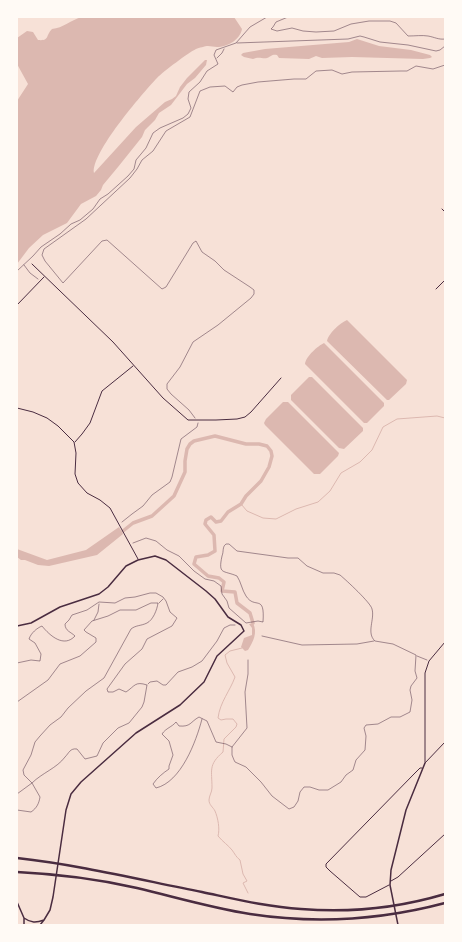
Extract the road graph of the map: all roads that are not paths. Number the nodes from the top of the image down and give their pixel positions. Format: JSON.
{"nodes":[{"id":1,"x":442,"y":209,"type":"dead end"},
{"id":2,"x":445,"y":212,"type":"edge"},
{"id":3,"x":32,"y":264,"type":"dead end"},
{"id":4,"x":45,"y":276,"type":"junction"},
{"id":5,"x":445,"y":280,"type":"edge"},
{"id":6,"x":436,"y":289,"type":"dead end"},
{"id":7,"x":17,"y":306,"type":"edge"},
{"id":8,"x":134,"y":366,"type":"junction"},
{"id":9,"x":281,"y":378,"type":"dead end"},
{"id":10,"x":17,"y":408,"type":"edge"},
{"id":11,"x":74,"y":442,"type":"junction"},
{"id":12,"x":138,"y":560,"type":"junction"},
{"id":13,"x":17,"y":626,"type":"edge"},
{"id":14,"x":445,"y":642,"type":"edge"},
{"id":15,"x":445,"y":742,"type":"edge"},
{"id":16,"x":425,"y":763,"type":"junction"},
{"id":17,"x":423,"y":769,"type":"junction"},
{"id":18,"x":445,"y":834,"type":"edge"},
{"id":19,"x":17,"y":858,"type":"edge"},
{"id":20,"x":17,"y":872,"type":"edge"},
{"id":21,"x":390,"y":881,"type":"junction"},
{"id":22,"x":390,"y":885,"type":"junction"},
{"id":23,"x":445,"y":894,"type":"edge"},
{"id":24,"x":17,"y":902,"type":"edge"},
{"id":25,"x":445,"y":903,"type":"edge"},
{"id":26,"x":24,"y":918,"type":"junction"},
{"id":27,"x":44,"y":920,"type":"junction"},
{"id":28,"x":24,"y":925,"type":"edge"},
{"id":29,"x":40,"y":925,"type":"edge"},
{"id":30,"x":398,"y":925,"type":"edge"}],
"edges":[{"from":1,"to":2,"type":"street"},
{"from":3,"to":4,"type":"street"},
{"from":4,"to":7,"type":"street"},
{"from":4,"to":8,"type":"street"},
{"from":5,"to":6,"type":"street"},
{"from":8,"to":9,"type":"street"},
{"from":8,"to":11,"type":"street"},
{"from":10,"to":11,"type":"street"},
{"from":11,"to":12,"type":"street"},
{"from":12,"to":13,"type":"street"},
{"from":12,"to":27,"type":"street"},
{"from":14,"to":16,"type":"street"},
{"from":15,"to":16,"type":"street"},
{"from":16,"to":17,"type":"street"},
{"from":17,"to":21,"type":"street"},
{"from":17,"to":22,"type":"street"},
{"from":18,"to":21,"type":"street"},
{"from":19,"to":23,"type":"highway"},
{"from":20,"to":25,"type":"highway"},
{"from":21,"to":22,"type":"street"},
{"from":22,"to":30,"type":"street"},
{"from":24,"to":26,"type":"street"},
{"from":26,"to":27,"type":"street"},
{"from":26,"to":28,"type":"street"},
{"from":27,"to":29,"type":"street"}]}
